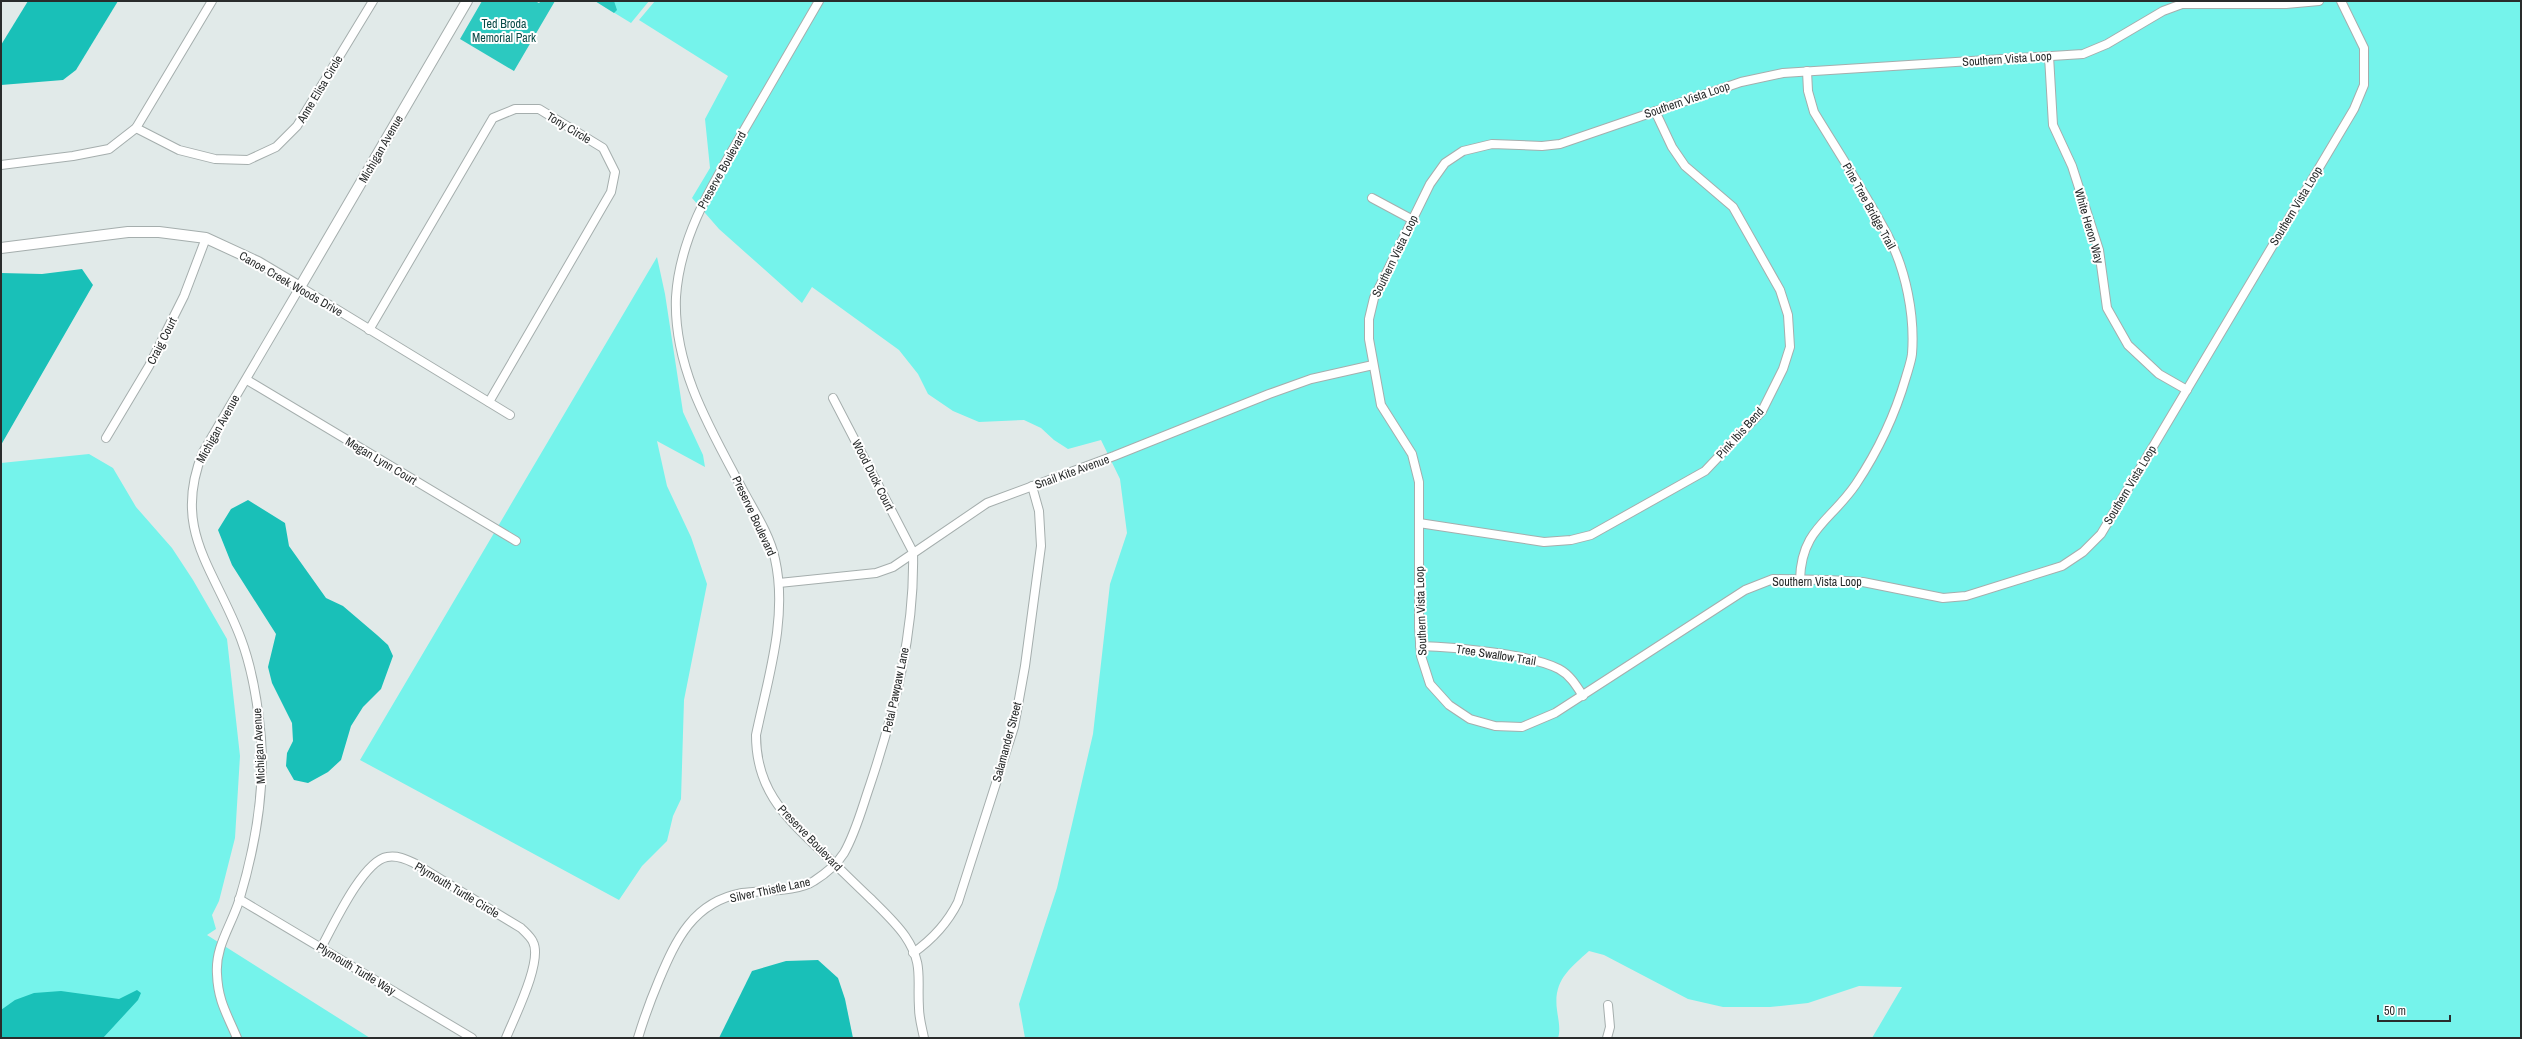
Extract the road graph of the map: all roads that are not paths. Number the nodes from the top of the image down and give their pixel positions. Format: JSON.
{"nodes":[{"id":1,"x":212,"y":1,"type":"edge"},
{"id":2,"x":373,"y":1,"type":"edge"},
{"id":3,"x":467,"y":1,"type":"edge"},
{"id":4,"x":819,"y":1,"type":"edge"},
{"id":5,"x":2319,"y":1,"type":"edge"},
{"id":6,"x":2341,"y":1,"type":"edge"},
{"id":7,"x":2049,"y":56,"type":"junction"},
{"id":8,"x":1806,"y":71,"type":"junction"},
{"id":9,"x":1655,"y":111,"type":"junction"},
{"id":10,"x":136,"y":128,"type":"junction"},
{"id":11,"x":1,"y":165,"type":"edge"},
{"id":12,"x":1372,"y":198,"type":"dead end"},
{"id":13,"x":1413,"y":220,"type":"junction"},
{"id":14,"x":206,"y":238,"type":"junction"},
{"id":15,"x":1,"y":248,"type":"edge"},
{"id":16,"x":300,"y":287,"type":"junction"},
{"id":17,"x":369,"y":330,"type":"junction"},
{"id":18,"x":1373,"y":365,"type":"junction"},
{"id":19,"x":247,"y":380,"type":"junction"},
{"id":20,"x":2187,"y":390,"type":"junction"},
{"id":21,"x":833,"y":398,"type":"dead end"},
{"id":22,"x":489,"y":402,"type":"junction"},
{"id":23,"x":510,"y":415,"type":"dead end"},
{"id":24,"x":106,"y":438,"type":"dead end"},
{"id":25,"x":1032,"y":486,"type":"junction"},
{"id":26,"x":1419,"y":523,"type":"junction"},
{"id":27,"x":516,"y":541,"type":"dead end"},
{"id":28,"x":913,"y":552,"type":"junction"},
{"id":29,"x":1800,"y":580,"type":"junction"},
{"id":30,"x":779,"y":583,"type":"junction"},
{"id":31,"x":1420,"y":646,"type":"junction"},
{"id":32,"x":1583,"y":696,"type":"junction"},
{"id":33,"x":835,"y":864,"type":"junction"},
{"id":34,"x":239,"y":899,"type":"junction"},
{"id":35,"x":320,"y":948,"type":"junction"},
{"id":36,"x":913,"y":953,"type":"junction"},
{"id":37,"x":1608,"y":1005,"type":"dead end"},
{"id":38,"x":237,"y":1038,"type":"edge"},
{"id":39,"x":472,"y":1038,"type":"edge"},
{"id":40,"x":506,"y":1038,"type":"edge"},
{"id":41,"x":638,"y":1038,"type":"edge"},
{"id":42,"x":924,"y":1038,"type":"edge"},
{"id":43,"x":1607,"y":1038,"type":"edge"}],
"edges":[{"from":1,"to":10,"type":"street"},
{"from":2,"to":10,"type":"street","name":"Anne Elisa Circle"},
{"from":3,"to":16,"type":"street","name":"Michigan Avenue"},
{"from":4,"to":30,"type":"street","name":"Preserve Boulevard"},
{"from":5,"to":7,"type":"street","name":"Southern Vista Loop"},
{"from":6,"to":20,"type":"street","name":"Southern Vista Loop"},
{"from":7,"to":8,"type":"street","name":"Southern Vista Loop"},
{"from":7,"to":20,"type":"street","name":"White Heron Way"},
{"from":8,"to":9,"type":"street","name":"Southern Vista Loop"},
{"from":8,"to":29,"type":"street","name":"Pine Tree Bridge Trail"},
{"from":9,"to":13,"type":"street","name":"Southern Vista Loop"},
{"from":9,"to":26,"type":"street","name":"Pink Ibis Bend"},
{"from":10,"to":11,"type":"street"},
{"from":12,"to":13,"type":"street"},
{"from":13,"to":18,"type":"street","name":"Southern Vista Loop"},
{"from":14,"to":15,"type":"street","name":"Canoe Creek Woods Drive"},
{"from":14,"to":16,"type":"street","name":"Canoe Creek Woods Drive"},
{"from":14,"to":24,"type":"street","name":"Craig Court"},
{"from":16,"to":17,"type":"street","name":"Canoe Creek Woods Drive"},
{"from":16,"to":19,"type":"street","name":"Michigan Avenue"},
{"from":17,"to":22,"type":"street","name":"Canoe Creek Woods Drive"},
{"from":17,"to":22,"type":"street","name":"Tony Circle"},
{"from":18,"to":25,"type":"street","name":"Snail Kite Avenue"},
{"from":18,"to":26,"type":"street","name":"Southern Vista Loop"},
{"from":19,"to":27,"type":"street","name":"Megan Lynn Court"},
{"from":19,"to":34,"type":"street","name":"Michigan Avenue"},
{"from":20,"to":29,"type":"street","name":"Southern Vista Loop"},
{"from":21,"to":28,"type":"street","name":"Wood Duck Court"},
{"from":22,"to":23,"type":"street","name":"Canoe Creek Woods Drive"},
{"from":25,"to":28,"type":"street","name":"Snail Kite Avenue"},
{"from":25,"to":36,"type":"street","name":"Salamander Street"},
{"from":26,"to":31,"type":"street","name":"Southern Vista Loop"},
{"from":28,"to":30,"type":"street","name":"Snail Kite Avenue"},
{"from":28,"to":33,"type":"street","name":"Petal Pawpaw Lane"},
{"from":29,"to":32,"type":"street","name":"Southern Vista Loop"},
{"from":30,"to":33,"type":"street","name":"Preserve Boulevard"},
{"from":31,"to":32,"type":"street","name":"Tree Swallow Trail"},
{"from":31,"to":32,"type":"street","name":"Southern Vista Loop"},
{"from":33,"to":36,"type":"street","name":"Preserve Boulevard"},
{"from":33,"to":41,"type":"street","name":"Silver Thistle Lane"},
{"from":34,"to":35,"type":"street","name":"Plymouth Turtle Way"},
{"from":34,"to":38,"type":"street","name":"Michigan Avenue"},
{"from":35,"to":39,"type":"street","name":"Plymouth Turtle Way"},
{"from":35,"to":40,"type":"street","name":"Plymouth Turtle Circle"},
{"from":36,"to":42,"type":"street","name":"Preserve Boulevard"},
{"from":37,"to":43,"type":"street"}]}
